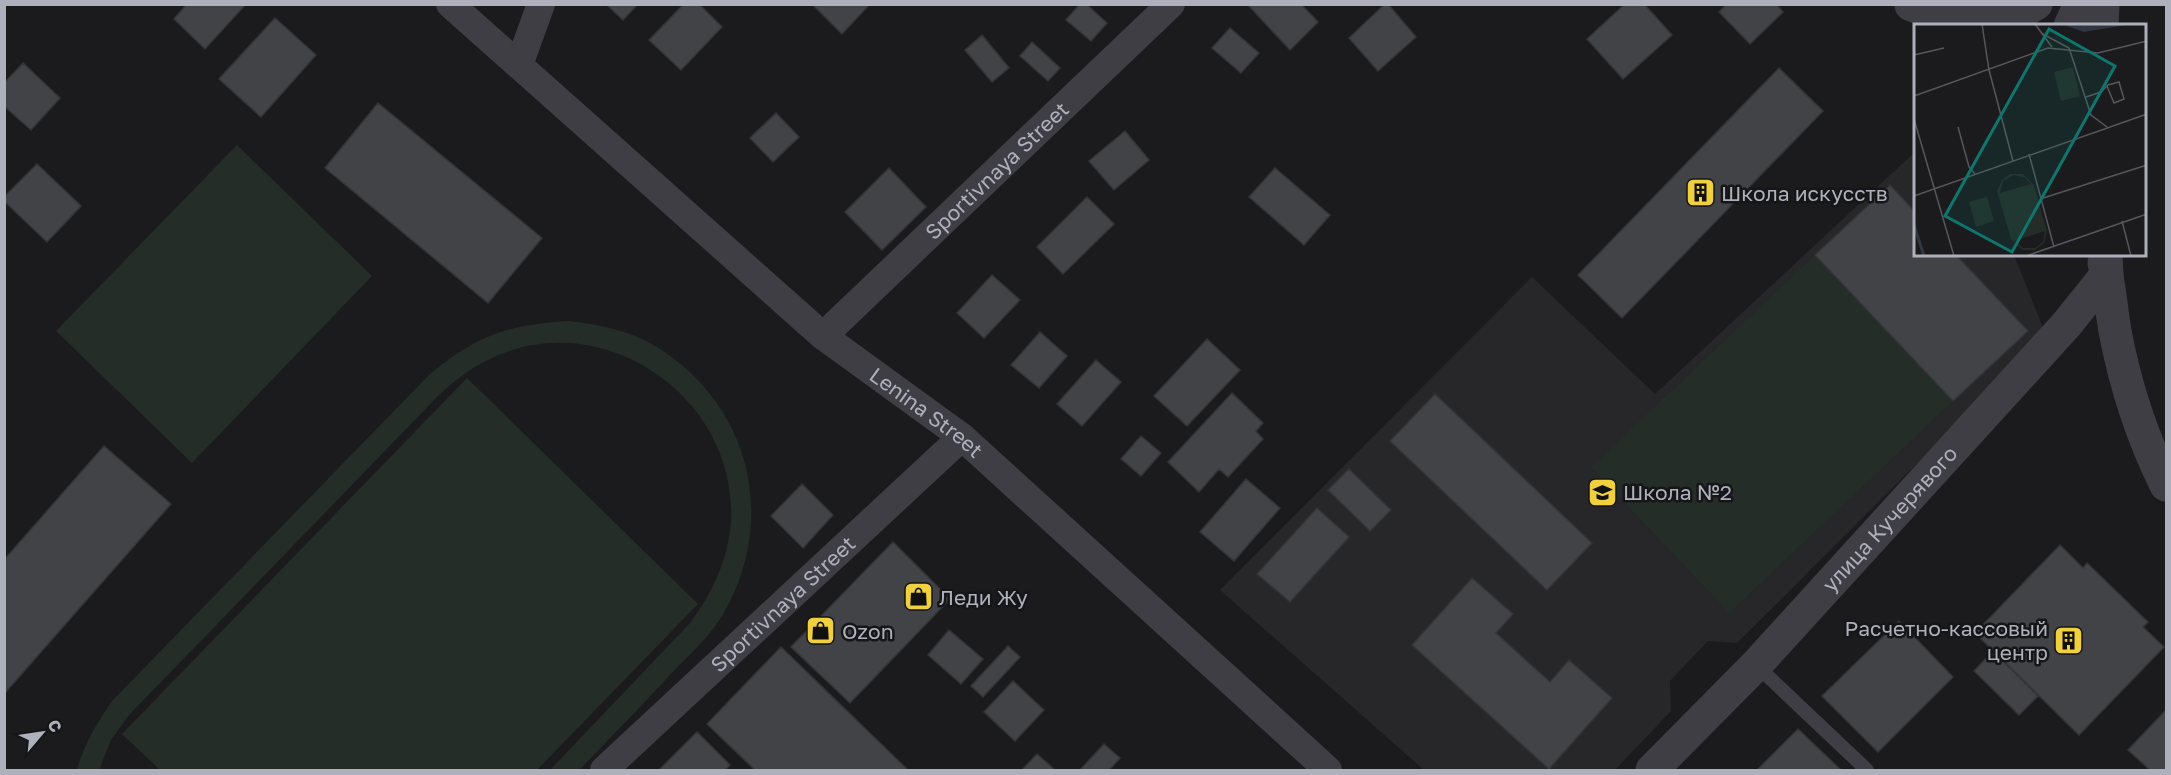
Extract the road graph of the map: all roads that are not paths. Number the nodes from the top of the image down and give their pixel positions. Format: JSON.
{"nodes":[{"id":1,"x":450,"y":4,"type":"edge"},
{"id":2,"x":541,"y":4,"type":"edge"},
{"id":3,"x":1171,"y":4,"type":"edge"},
{"id":4,"x":2036,"y":4,"type":"edge"},
{"id":5,"x":2080,"y":4,"type":"edge"},
{"id":6,"x":2103,"y":4,"type":"edge"},
{"id":7,"x":1911,"y":5,"type":"edge"},
{"id":8,"x":1934,"y":24,"type":"edge"},
{"id":9,"x":2071,"y":24,"type":"edge"},
{"id":10,"x":2102,"y":24,"type":"edge"},
{"id":11,"x":519,"y":65,"type":"junction"},
{"id":12,"x":2105,"y":261,"type":"edge"},
{"id":13,"x":824,"y":336,"type":"junction"},
{"id":14,"x":962,"y":437,"type":"junction"},
{"id":15,"x":2166,"y":485,"type":"edge"},
{"id":16,"x":1756,"y":665,"type":"junction"},
{"id":17,"x":616,"y":767,"type":"edge"},
{"id":18,"x":1328,"y":771,"type":"edge"},
{"id":19,"x":1652,"y":771,"type":"edge"},
{"id":20,"x":1868,"y":771,"type":"edge"}],
"edges":[{"from":1,"to":11,"type":"street","name":"Lenina Street"},
{"from":2,"to":11,"type":"street"},
{"from":3,"to":13,"type":"street","name":"Sportivnaya Street"},
{"from":4,"to":7,"type":"street"},
{"from":5,"to":9,"type":"street"},
{"from":6,"to":10,"type":"street"},
{"from":7,"to":8,"type":"street"},
{"from":11,"to":13,"type":"street","name":"Lenina Street"},
{"from":12,"to":15,"type":"street"},
{"from":12,"to":16,"type":"street","name":"улица Кучерявого"},
{"from":13,"to":14,"type":"street","name":"Lenina Street"},
{"from":14,"to":17,"type":"street","name":"Sportivnaya Street"},
{"from":14,"to":18,"type":"street","name":"Lenina Street"},
{"from":16,"to":19,"type":"street","name":"улица Кучерявого"},
{"from":16,"to":20,"type":"lane"}]}
